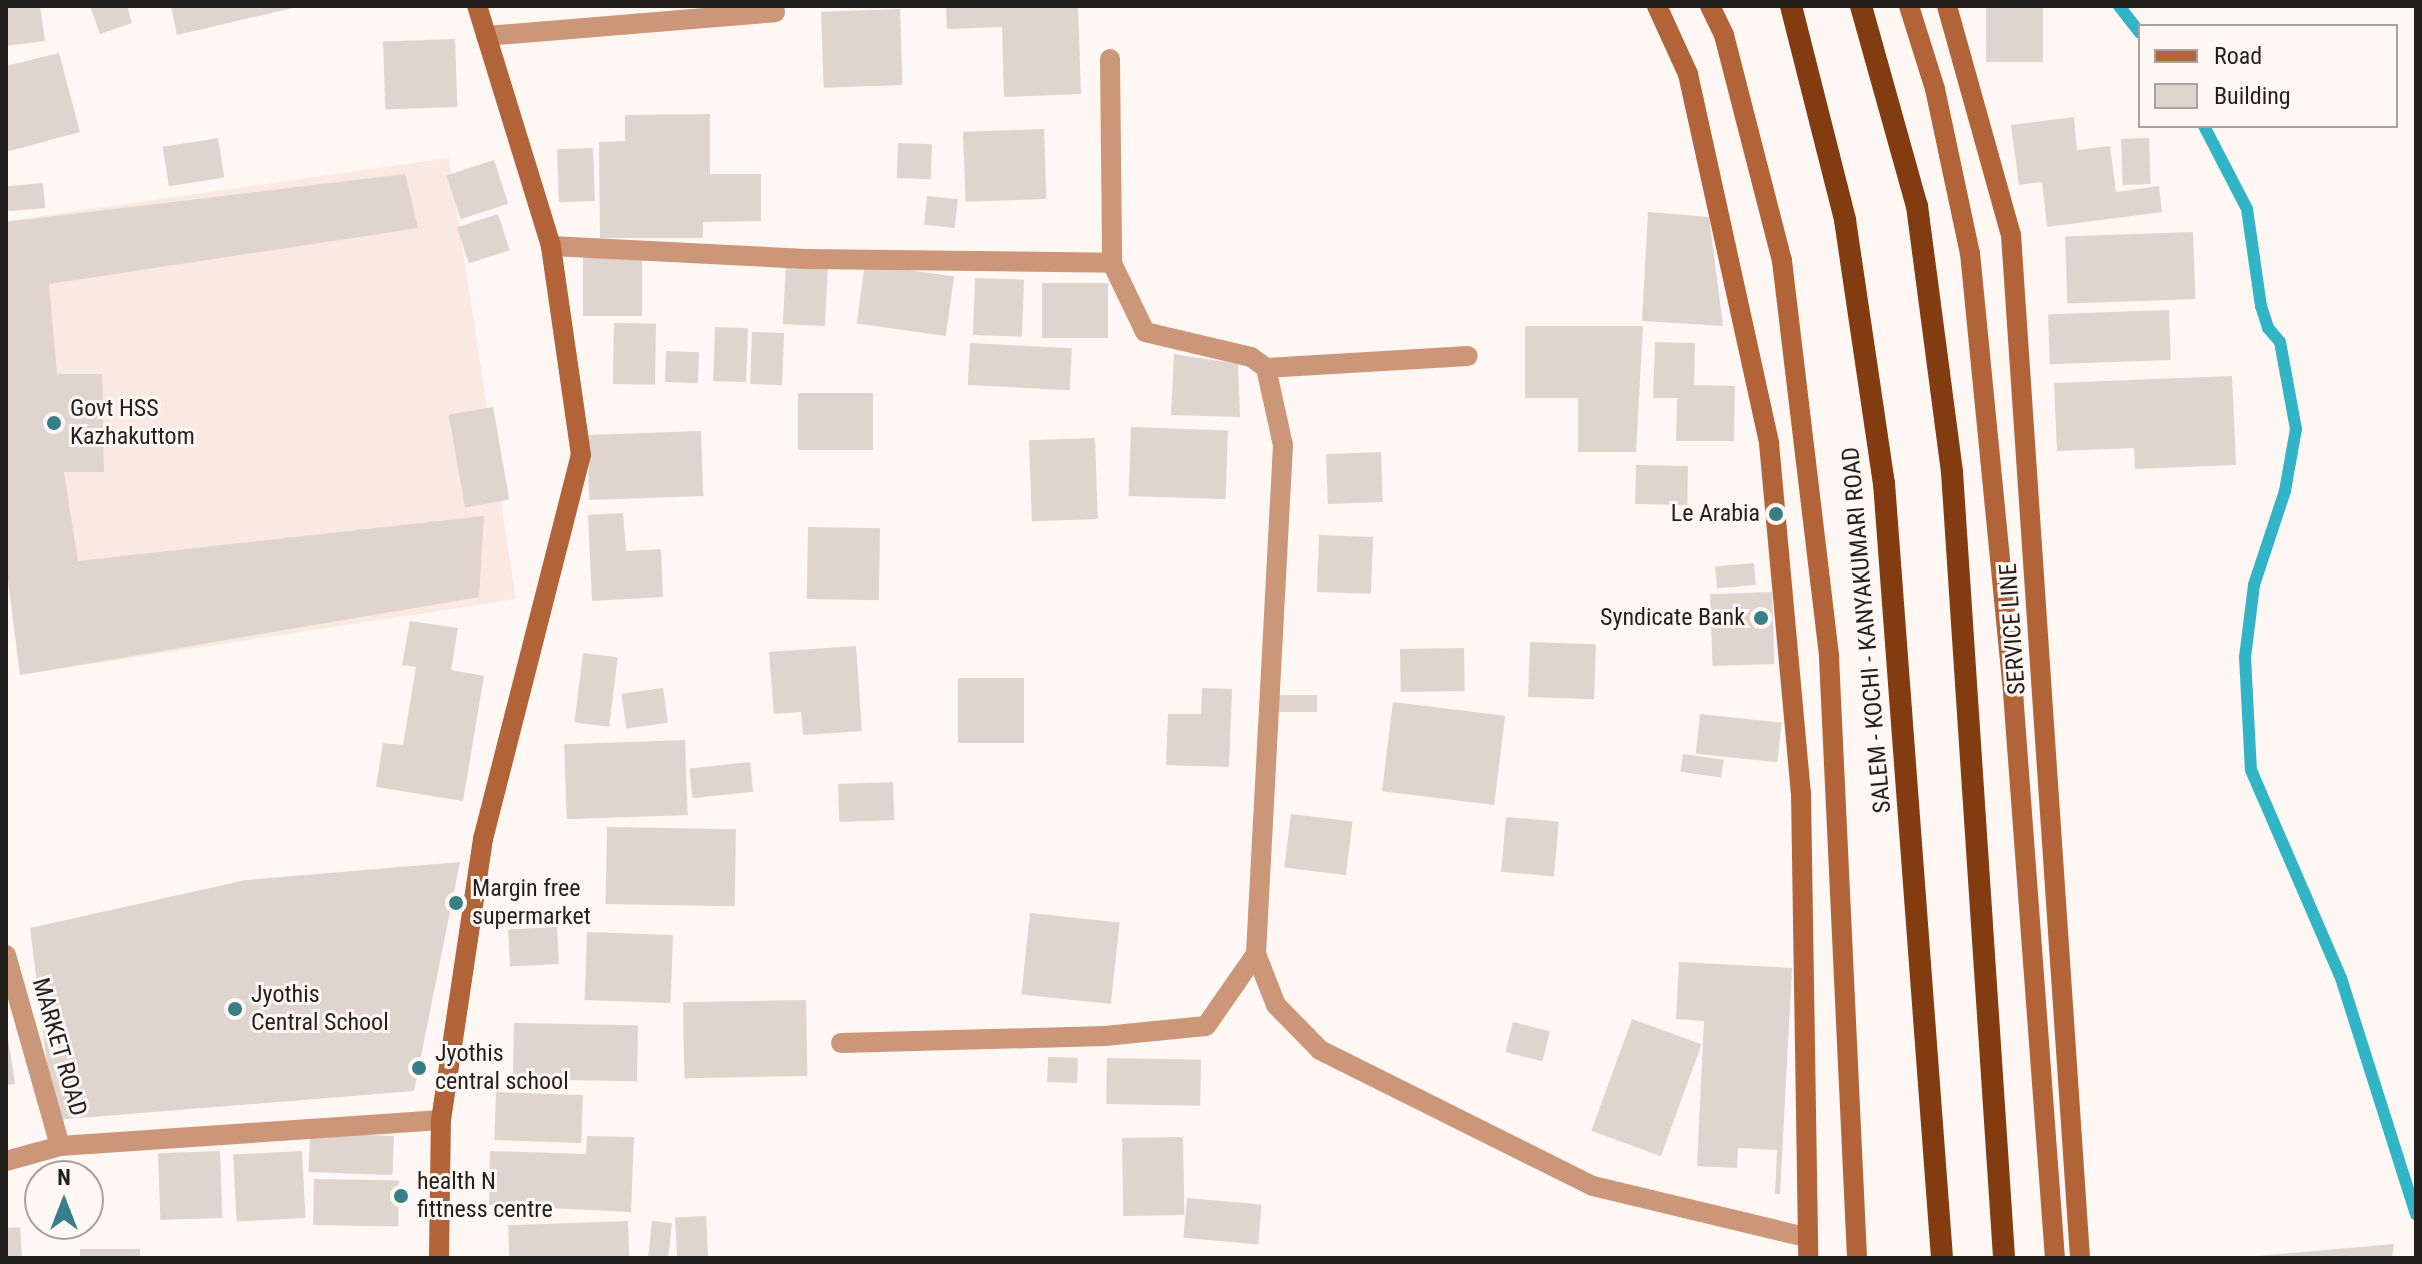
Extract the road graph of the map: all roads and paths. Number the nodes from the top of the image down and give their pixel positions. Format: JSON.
{"nodes":[{"id":1,"x":477,"y":6,"type":"edge"},
{"id":2,"x":1657,"y":6,"type":"edge"},
{"id":3,"x":1710,"y":6,"type":"edge"},
{"id":4,"x":1791,"y":6,"type":"edge"},
{"id":5,"x":1861,"y":6,"type":"edge"},
{"id":6,"x":1909,"y":6,"type":"edge"},
{"id":7,"x":1947,"y":6,"type":"edge"},
{"id":8,"x":775,"y":12,"type":"dead end"},
{"id":9,"x":486,"y":36,"type":"junction"},
{"id":10,"x":1110,"y":59,"type":"dead end"},
{"id":11,"x":551,"y":246,"type":"junction"},
{"id":12,"x":1112,"y":263,"type":"junction"},
{"id":13,"x":1468,"y":356,"type":"dead end"},
{"id":14,"x":1266,"y":368,"type":"junction"},
{"id":15,"x":1256,"y":954,"type":"junction"},
{"id":16,"x":6,"y":955,"type":"edge"},
{"id":17,"x":841,"y":1043,"type":"dead end"},
{"id":18,"x":441,"y":1120,"type":"junction"},
{"id":19,"x":60,"y":1146,"type":"junction"},
{"id":20,"x":6,"y":1161,"type":"edge"},
{"id":21,"x":1805,"y":1237,"type":"junction"},
{"id":22,"x":439,"y":1258,"type":"edge"},
{"id":23,"x":1808,"y":1258,"type":"edge"},
{"id":24,"x":1857,"y":1258,"type":"edge"},
{"id":25,"x":1942,"y":1258,"type":"edge"},
{"id":26,"x":2004,"y":1258,"type":"edge"},
{"id":27,"x":2055,"y":1258,"type":"edge"},
{"id":28,"x":2080,"y":1258,"type":"edge"}],
"edges":[{"from":1,"to":9,"type":"main road"},
{"from":2,"to":21,"type":"main road"},
{"from":3,"to":24,"type":"main road"},
{"from":4,"to":25,"type":"highway","name":"SALEM - KOCHI - KANYAKUMARI ROAD"},
{"from":5,"to":26,"type":"highway"},
{"from":6,"to":27,"type":"main road"},
{"from":7,"to":28,"type":"main road","name":"SERVICE LINE"},
{"from":8,"to":9,"type":"street"},
{"from":9,"to":11,"type":"main road"},
{"from":10,"to":12,"type":"street"},
{"from":11,"to":12,"type":"street"},
{"from":11,"to":18,"type":"main road"},
{"from":12,"to":14,"type":"street"},
{"from":13,"to":14,"type":"street"},
{"from":14,"to":15,"type":"street"},
{"from":15,"to":17,"type":"street"},
{"from":15,"to":21,"type":"street"},
{"from":16,"to":19,"type":"street","name":"MARKET ROAD"},
{"from":18,"to":19,"type":"street"},
{"from":18,"to":22,"type":"main road"},
{"from":19,"to":20,"type":"street","name":"MARKET ROAD"},
{"from":21,"to":23,"type":"main road"}]}
